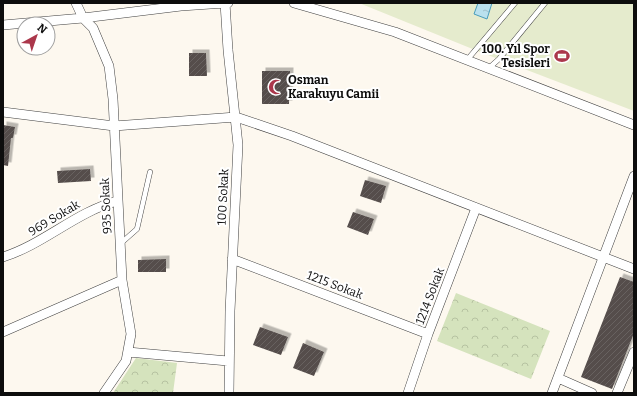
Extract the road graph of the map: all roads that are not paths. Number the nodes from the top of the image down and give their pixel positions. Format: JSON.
{"nodes":[{"id":1,"x":76,"y":3,"type":"edge"},
{"id":2,"x":225,"y":3,"type":"edge"},
{"id":3,"x":228,"y":3,"type":"edge"},
{"id":4,"x":294,"y":3,"type":"edge"},
{"id":5,"x":515,"y":3,"type":"edge"},
{"id":6,"x":545,"y":3,"type":"edge"},
{"id":7,"x":181,"y":4,"type":"edge"},
{"id":8,"x":83,"y":18,"type":"junction"},
{"id":9,"x":3,"y":25,"type":"edge"},
{"id":10,"x":467,"y":60,"type":"junction"},
{"id":11,"x":489,"y":68,"type":"junction"},
{"id":12,"x":3,"y":112,"type":"edge"},
{"id":13,"x":236,"y":117,"type":"junction"},
{"id":14,"x":634,"y":125,"type":"edge"},
{"id":15,"x":114,"y":126,"type":"junction"},
{"id":16,"x":150,"y":172,"type":"dead end"},
{"id":17,"x":634,"y":176,"type":"edge"},
{"id":18,"x":117,"y":201,"type":"junction"},
{"id":19,"x":476,"y":208,"type":"junction"},
{"id":20,"x":120,"y":244,"type":"junction"},
{"id":21,"x":604,"y":256,"type":"junction"},
{"id":22,"x":3,"y":258,"type":"edge"},
{"id":23,"x":232,"y":259,"type":"junction"},
{"id":24,"x":634,"y":269,"type":"edge"},
{"id":25,"x":122,"y":280,"type":"junction"},
{"id":26,"x":3,"y":332,"type":"edge"},
{"id":27,"x":428,"y":334,"type":"junction"},
{"id":28,"x":128,"y":352,"type":"junction"},
{"id":29,"x":634,"y":352,"type":"edge"},
{"id":30,"x":228,"y":361,"type":"junction"},
{"id":31,"x":558,"y":378,"type":"junction"},
{"id":32,"x":104,"y":393,"type":"edge"},
{"id":33,"x":229,"y":393,"type":"edge"},
{"id":34,"x":408,"y":393,"type":"edge"},
{"id":35,"x":552,"y":393,"type":"edge"},
{"id":36,"x":592,"y":393,"type":"edge"},
{"id":37,"x":617,"y":393,"type":"edge"}],
"edges":[{"from":1,"to":8,"type":"street","name":"935 Sokak"},
{"from":2,"to":3,"type":"street"},
{"from":2,"to":7,"type":"street"},
{"from":2,"to":13,"type":"street","name":"100 Sokak"},
{"from":4,"to":10,"type":"street"},
{"from":5,"to":10,"type":"lane"},
{"from":6,"to":11,"type":"lane"},
{"from":7,"to":8,"type":"street"},
{"from":8,"to":9,"type":"street"},
{"from":8,"to":15,"type":"street","name":"935 Sokak"},
{"from":10,"to":11,"type":"street"},
{"from":11,"to":14,"type":"street"},
{"from":12,"to":15,"type":"street"},
{"from":13,"to":15,"type":"street"},
{"from":13,"to":19,"type":"street"},
{"from":13,"to":23,"type":"street","name":"100 Sokak"},
{"from":15,"to":18,"type":"street","name":"935 Sokak"},
{"from":16,"to":20,"type":"lane"},
{"from":17,"to":21,"type":"street"},
{"from":18,"to":20,"type":"street","name":"935 Sokak"},
{"from":18,"to":22,"type":"street","name":"969 Sokak"},
{"from":19,"to":21,"type":"street"},
{"from":19,"to":27,"type":"street","name":"1214 Sokak"},
{"from":20,"to":25,"type":"street","name":"935 Sokak"},
{"from":21,"to":24,"type":"street"},
{"from":21,"to":31,"type":"street"},
{"from":23,"to":27,"type":"street","name":"1215 Sokak"},
{"from":23,"to":30,"type":"street","name":"100 Sokak"},
{"from":25,"to":26,"type":"street"},
{"from":25,"to":28,"type":"street","name":"935 Sokak"},
{"from":27,"to":34,"type":"street","name":"1214 Sokak"},
{"from":28,"to":30,"type":"street"},
{"from":28,"to":32,"type":"street","name":"935 Sokak"},
{"from":29,"to":37,"type":"street"},
{"from":30,"to":33,"type":"street","name":"100 Sokak"},
{"from":31,"to":35,"type":"street"},
{"from":31,"to":36,"type":"street"}]}
